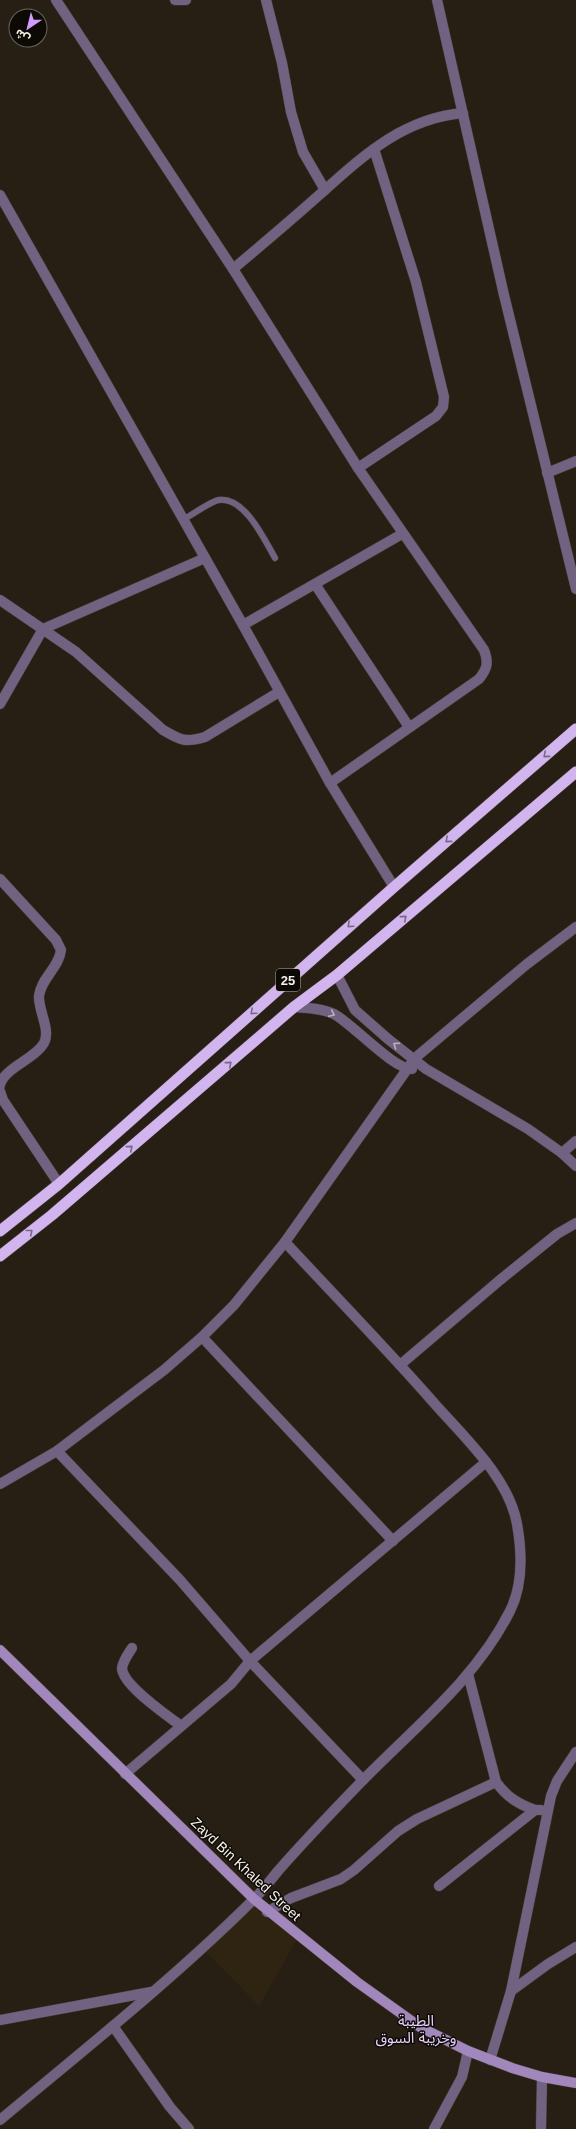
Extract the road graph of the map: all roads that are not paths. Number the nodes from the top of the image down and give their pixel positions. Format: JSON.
{"nodes":[{"id":1,"x":56,"y":0,"type":"edge"},
{"id":2,"x":175,"y":0,"type":"edge"},
{"id":3,"x":186,"y":0,"type":"edge"},
{"id":4,"x":266,"y":0,"type":"edge"},
{"id":5,"x":437,"y":0,"type":"edge"},
{"id":6,"x":463,"y":113,"type":"junction"},
{"id":7,"x":374,"y":149,"type":"junction"},
{"id":8,"x":325,"y":190,"type":"junction"},
{"id":9,"x":0,"y":195,"type":"edge"},
{"id":10,"x":233,"y":270,"type":"junction"},
{"id":11,"x":576,"y":461,"type":"edge"},
{"id":12,"x":358,"y":468,"type":"junction"},
{"id":13,"x":547,"y":473,"type":"junction"},
{"id":14,"x":184,"y":519,"type":"junction"},
{"id":15,"x":402,"y":534,"type":"junction"},
{"id":16,"x":205,"y":558,"type":"junction"},
{"id":17,"x":276,"y":558,"type":"dead end"},
{"id":18,"x":315,"y":584,"type":"junction"},
{"id":19,"x":576,"y":589,"type":"edge"},
{"id":20,"x":0,"y":600,"type":"edge"},
{"id":21,"x":243,"y":625,"type":"junction"},
{"id":22,"x":43,"y":629,"type":"junction"},
{"id":23,"x":279,"y":692,"type":"junction"},
{"id":24,"x":0,"y":704,"type":"edge"},
{"id":25,"x":409,"y":727,"type":"junction"},
{"id":26,"x":576,"y":730,"type":"edge"},
{"id":27,"x":576,"y":772,"type":"edge"},
{"id":28,"x":330,"y":783,"type":"junction"},
{"id":29,"x":0,"y":879,"type":"edge"},
{"id":30,"x":394,"y":886,"type":"junction"},
{"id":31,"x":576,"y":927,"type":"edge"},
{"id":32,"x":337,"y":975,"type":"junction"},
{"id":33,"x":294,"y":1007,"type":"junction"},
{"id":34,"x":415,"y":1058,"type":"junction"},
{"id":35,"x":407,"y":1069,"type":"junction"},
{"id":36,"x":426,"y":1069,"type":"junction"},
{"id":37,"x":0,"y":1085,"type":"edge"},
{"id":38,"x":0,"y":1092,"type":"edge"},
{"id":39,"x":576,"y":1141,"type":"edge"},
{"id":40,"x":562,"y":1153,"type":"junction"},
{"id":41,"x":576,"y":1166,"type":"edge"},
{"id":42,"x":59,"y":1184,"type":"junction"},
{"id":43,"x":576,"y":1223,"type":"edge"},
{"id":44,"x":0,"y":1231,"type":"edge"},
{"id":45,"x":285,"y":1242,"type":"junction"},
{"id":46,"x":0,"y":1256,"type":"edge"},
{"id":47,"x":202,"y":1337,"type":"junction"},
{"id":48,"x":400,"y":1365,"type":"junction"},
{"id":49,"x":57,"y":1451,"type":"junction"},
{"id":50,"x":486,"y":1462,"type":"junction"},
{"id":51,"x":0,"y":1484,"type":"edge"},
{"id":52,"x":393,"y":1541,"type":"junction"},
{"id":53,"x":132,"y":1648,"type":"dead end"},
{"id":54,"x":0,"y":1650,"type":"edge"},
{"id":55,"x":250,"y":1661,"type":"junction"},
{"id":56,"x":468,"y":1674,"type":"junction"},
{"id":57,"x":181,"y":1726,"type":"junction"},
{"id":58,"x":576,"y":1752,"type":"edge"},
{"id":59,"x":124,"y":1774,"type":"junction"},
{"id":60,"x":363,"y":1780,"type":"junction"},
{"id":61,"x":496,"y":1782,"type":"junction"},
{"id":62,"x":535,"y":1810,"type":"junction"},
{"id":63,"x":547,"y":1810,"type":"junction"},
{"id":64,"x":439,"y":1886,"type":"dead end"},
{"id":65,"x":254,"y":1900,"type":"junction"},
{"id":66,"x":268,"y":1912,"type":"junction"},
{"id":67,"x":576,"y":1948,"type":"edge"},
{"id":68,"x":511,"y":1991,"type":"junction"},
{"id":69,"x":152,"y":1992,"type":"junction"},
{"id":70,"x":0,"y":2020,"type":"edge"},
{"id":71,"x":113,"y":2026,"type":"junction"},
{"id":72,"x":468,"y":2051,"type":"junction"},
{"id":73,"x":490,"y":2060,"type":"junction"},
{"id":74,"x":542,"y":2077,"type":"junction"},
{"id":75,"x":576,"y":2084,"type":"edge"},
{"id":76,"x":0,"y":2120,"type":"edge"},
{"id":77,"x":189,"y":2129,"type":"edge"},
{"id":78,"x":434,"y":2129,"type":"edge"},
{"id":79,"x":541,"y":2129,"type":"edge"}],
"edges":[{"from":1,"to":10,"type":"street"},
{"from":2,"to":3,"type":"street"},
{"from":4,"to":8,"type":"street"},
{"from":5,"to":6,"type":"street"},
{"from":6,"to":7,"type":"street"},
{"from":6,"to":13,"type":"street"},
{"from":7,"to":8,"type":"street"},
{"from":7,"to":12,"type":"street"},
{"from":8,"to":10,"type":"street"},
{"from":9,"to":14,"type":"street"},
{"from":10,"to":12,"type":"street"},
{"from":11,"to":13,"type":"street"},
{"from":12,"to":15,"type":"street"},
{"from":13,"to":19,"type":"street"},
{"from":14,"to":16,"type":"street"},
{"from":14,"to":17,"type":"lane"},
{"from":15,"to":18,"type":"street"},
{"from":15,"to":25,"type":"street"},
{"from":16,"to":21,"type":"street"},
{"from":16,"to":22,"type":"street"},
{"from":18,"to":21,"type":"street"},
{"from":18,"to":25,"type":"street"},
{"from":20,"to":22,"type":"street"},
{"from":21,"to":23,"type":"street"},
{"from":22,"to":23,"type":"street"},
{"from":22,"to":24,"type":"street"},
{"from":23,"to":28,"type":"street"},
{"from":25,"to":28,"type":"street"},
{"from":26,"to":30,"type":"highway","number":"25","one_way":true},
{"from":32,"to":27,"type":"highway","number":"25","one_way":true},
{"from":28,"to":30,"type":"street"},
{"from":29,"to":37,"type":"street"},
{"from":30,"to":42,"type":"highway","number":"25","one_way":true},
{"from":31,"to":34,"type":"street"},
{"from":32,"to":33,"type":"highway","number":"25"},
{"from":34,"to":32,"type":"street","one_way":true},
{"from":33,"to":35,"type":"street","one_way":true},
{"from":46,"to":33,"type":"highway","number":"25","one_way":true},
{"from":34,"to":35,"type":"street"},
{"from":34,"to":36,"type":"street"},
{"from":35,"to":36,"type":"street"},
{"from":35,"to":45,"type":"street"},
{"from":36,"to":40,"type":"street"},
{"from":38,"to":42,"type":"street"},
{"from":39,"to":40,"type":"street"},
{"from":40,"to":41,"type":"street"},
{"from":42,"to":44,"type":"highway","number":"25"},
{"from":43,"to":48,"type":"street"},
{"from":45,"to":47,"type":"street"},
{"from":45,"to":48,"type":"street"},
{"from":47,"to":49,"type":"street"},
{"from":47,"to":52,"type":"street"},
{"from":48,"to":50,"type":"street"},
{"from":49,"to":51,"type":"street"},
{"from":49,"to":55,"type":"street"},
{"from":50,"to":52,"type":"street"},
{"from":50,"to":56,"type":"street"},
{"from":52,"to":55,"type":"street"},
{"from":53,"to":57,"type":"street"},
{"from":54,"to":59,"type":"main road","name":"Zayd Bin Khaled Street"},
{"from":55,"to":57,"type":"street"},
{"from":55,"to":60,"type":"street"},
{"from":56,"to":60,"type":"street"},
{"from":56,"to":61,"type":"street"},
{"from":57,"to":59,"type":"street"},
{"from":58,"to":63,"type":"street"},
{"from":59,"to":65,"type":"main road","name":"Zayd Bin Khaled Street"},
{"from":60,"to":65,"type":"street"},
{"from":61,"to":62,"type":"street"},
{"from":61,"to":66,"type":"street"},
{"from":62,"to":63,"type":"street"},
{"from":62,"to":64,"type":"street"},
{"from":63,"to":68,"type":"street"},
{"from":65,"to":66,"type":"main road","name":"Zayd Bin Khaled Street"},
{"from":65,"to":69,"type":"street"},
{"from":66,"to":72,"type":"main road","name":"Zayd Bin Khaled Street"},
{"from":67,"to":68,"type":"street"},
{"from":68,"to":73,"type":"street"},
{"from":69,"to":70,"type":"street"},
{"from":69,"to":71,"type":"street"},
{"from":71,"to":76,"type":"street"},
{"from":71,"to":77,"type":"street"},
{"from":72,"to":73,"type":"main road","name":"Zayd Bin Khaled Street"},
{"from":72,"to":78,"type":"street"},
{"from":73,"to":74,"type":"main road","name":"Zayd Bin Khaled Street"},
{"from":74,"to":75,"type":"main road","name":"Zayd Bin Khaled Street"},
{"from":74,"to":79,"type":"street"}]}
